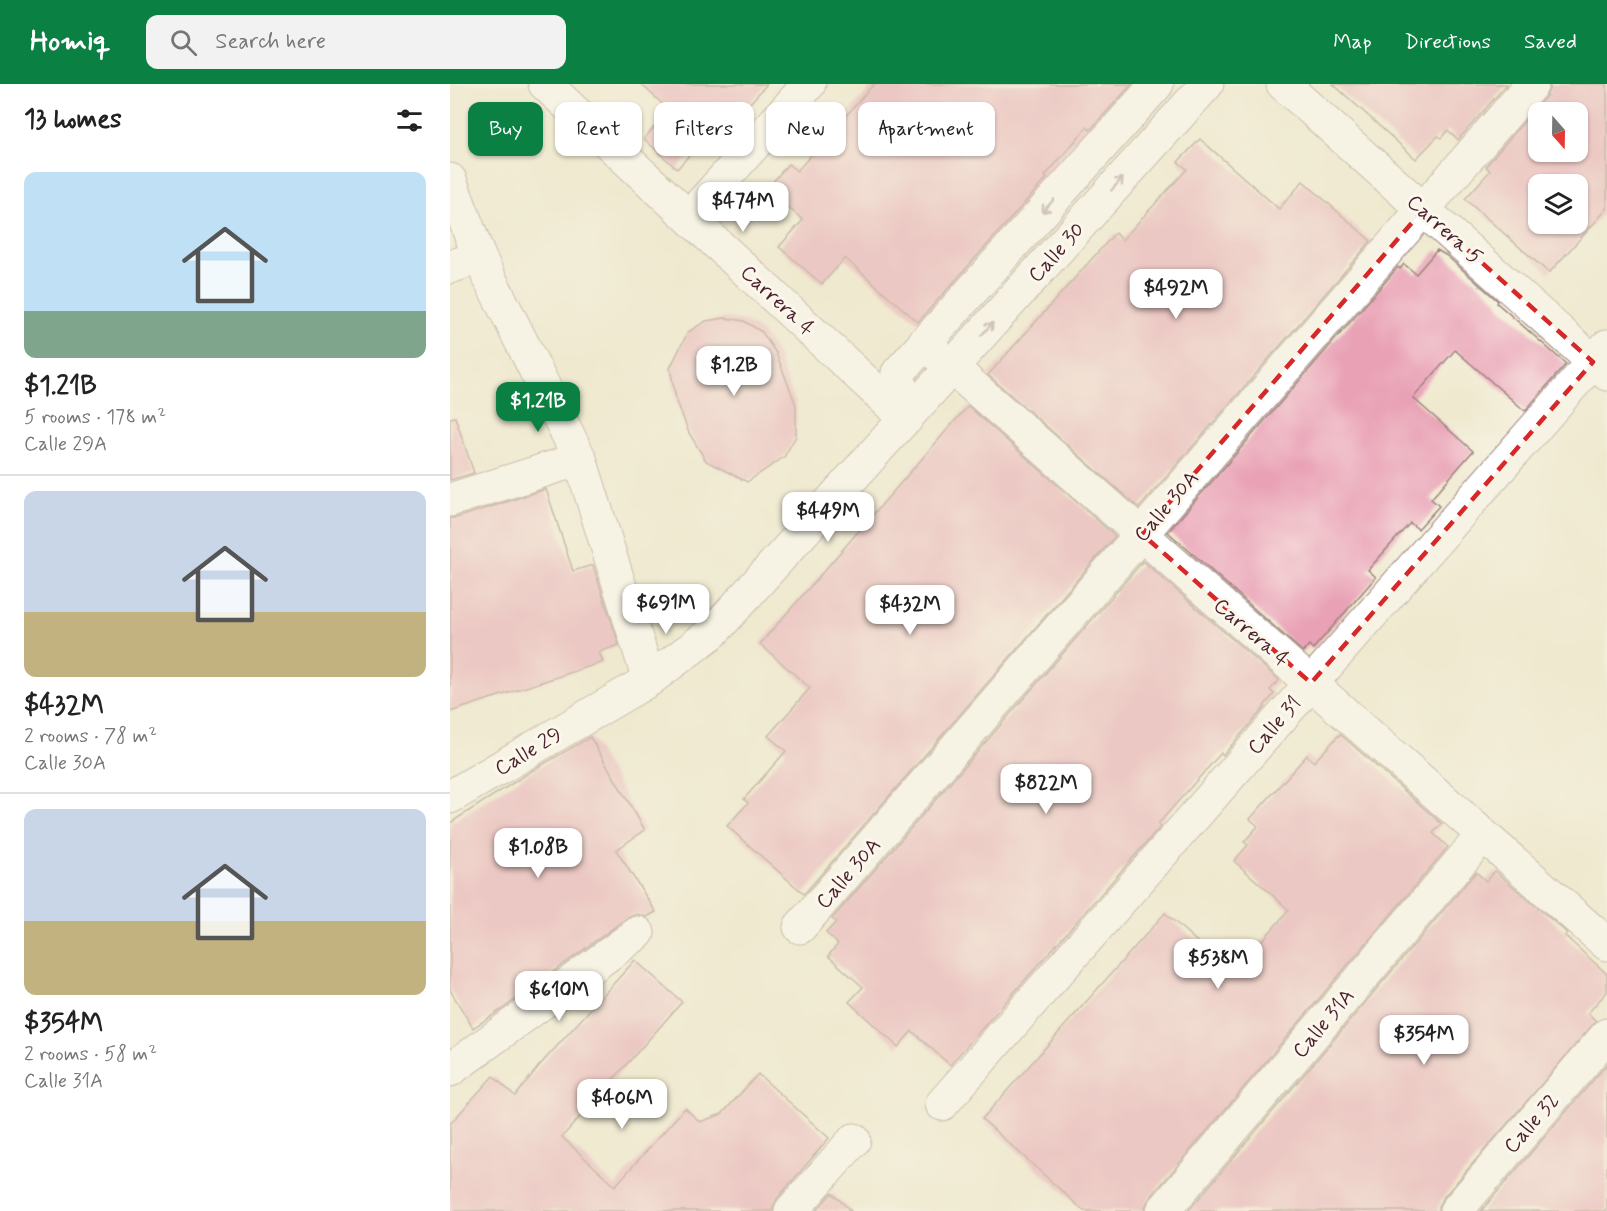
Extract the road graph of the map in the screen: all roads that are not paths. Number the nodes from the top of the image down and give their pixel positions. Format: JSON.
{"nodes":[{"id":1,"x":545,"y":84,"type":"edge"},
{"id":2,"x":809,"y":84,"type":"edge"},
{"id":3,"x":1157,"y":84,"type":"edge"},
{"id":4,"x":1207,"y":84,"type":"edge"},
{"id":5,"x":1283,"y":84,"type":"edge"},
{"id":6,"x":1532,"y":84,"type":"edge"},
{"id":7,"x":450,"y":180,"type":"edge"},
{"id":8,"x":1423,"y":210,"type":"junction"},
{"id":9,"x":689,"y":217,"type":"junction"},
{"id":10,"x":465,"y":262,"type":"edge"},
{"id":11,"x":924,"y":343,"type":"junction"},
{"id":12,"x":1602,"y":360,"type":"edge"},
{"id":13,"x":952,"y":368,"type":"junction"},
{"id":14,"x":906,"y":419,"type":"junction"},
{"id":15,"x":580,"y":459,"type":"junction"},
{"id":16,"x":450,"y":500,"type":"edge"},
{"id":17,"x":1142,"y":534,"type":"junction"},
{"id":18,"x":649,"y":680,"type":"junction"},
{"id":19,"x":1311,"y":683,"type":"junction"},
{"id":20,"x":605,"y":705,"type":"joint"},
{"id":21,"x":450,"y":797,"type":"edge"},
{"id":22,"x":1483,"y":835,"type":"junction"},
{"id":23,"x":800,"y":927,"type":"dead end"},
{"id":24,"x":638,"y":933,"type":"dead end"},
{"id":25,"x":1607,"y":944,"type":"edge"},
{"id":26,"x":1607,"y":1035,"type":"edge"},
{"id":27,"x":450,"y":1070,"type":"edge"},
{"id":28,"x":942,"y":1104,"type":"dead end"},
{"id":29,"x":854,"y":1140,"type":"dead end"},
{"id":30,"x":791,"y":1211,"type":"edge"},
{"id":31,"x":1163,"y":1211,"type":"edge"},
{"id":32,"x":1456,"y":1211,"type":"edge"}],
"edges":[{"from":1,"to":9,"type":"street","name":"Carrera 4"},
{"from":2,"to":9,"type":"street"},
{"from":3,"to":11,"type":"street","name":"Calle 30","one_way":true},
{"from":13,"to":4,"type":"street","name":"Calle 30","one_way":true},
{"from":5,"to":8,"type":"street","name":"Carrera 5"},
{"from":6,"to":8,"type":"street","name":"Calle 30A"},
{"from":7,"to":10,"type":"street"},
{"from":8,"to":12,"type":"street","name":"Carrera 5"},
{"from":8,"to":17,"type":"street","name":"Calle 30A"},
{"from":9,"to":14,"type":"street","name":"Carrera 4"},
{"from":10,"to":15,"type":"street"},
{"from":11,"to":13,"type":"street","name":"Carrera 4"},
{"from":11,"to":14,"type":"street","name":"Calle 30"},
{"from":12,"to":19,"type":"street","name":"Calle 31"},
{"from":13,"to":14,"type":"street","name":"Calle 30"},
{"from":13,"to":17,"type":"street","name":"Carrera 4"},
{"from":14,"to":18,"type":"street","name":"Calle 30"},
{"from":15,"to":16,"type":"street"},
{"from":15,"to":18,"type":"street"},
{"from":17,"to":19,"type":"street","name":"Carrera 4"},
{"from":17,"to":23,"type":"street","name":"Calle 30A"},
{"from":18,"to":20,"type":"street","name":"Calle 30"},
{"from":19,"to":22,"type":"street","name":"Carrera 4"},
{"from":19,"to":28,"type":"street","name":"Calle 31"},
{"from":20,"to":21,"type":"street","name":"Calle 29"},
{"from":22,"to":25,"type":"street","name":"Carrera 4"},
{"from":22,"to":31,"type":"street","name":"Calle 31A"},
{"from":24,"to":27,"type":"street"},
{"from":26,"to":32,"type":"street","name":"Calle 32"},
{"from":29,"to":30,"type":"street"}]}
